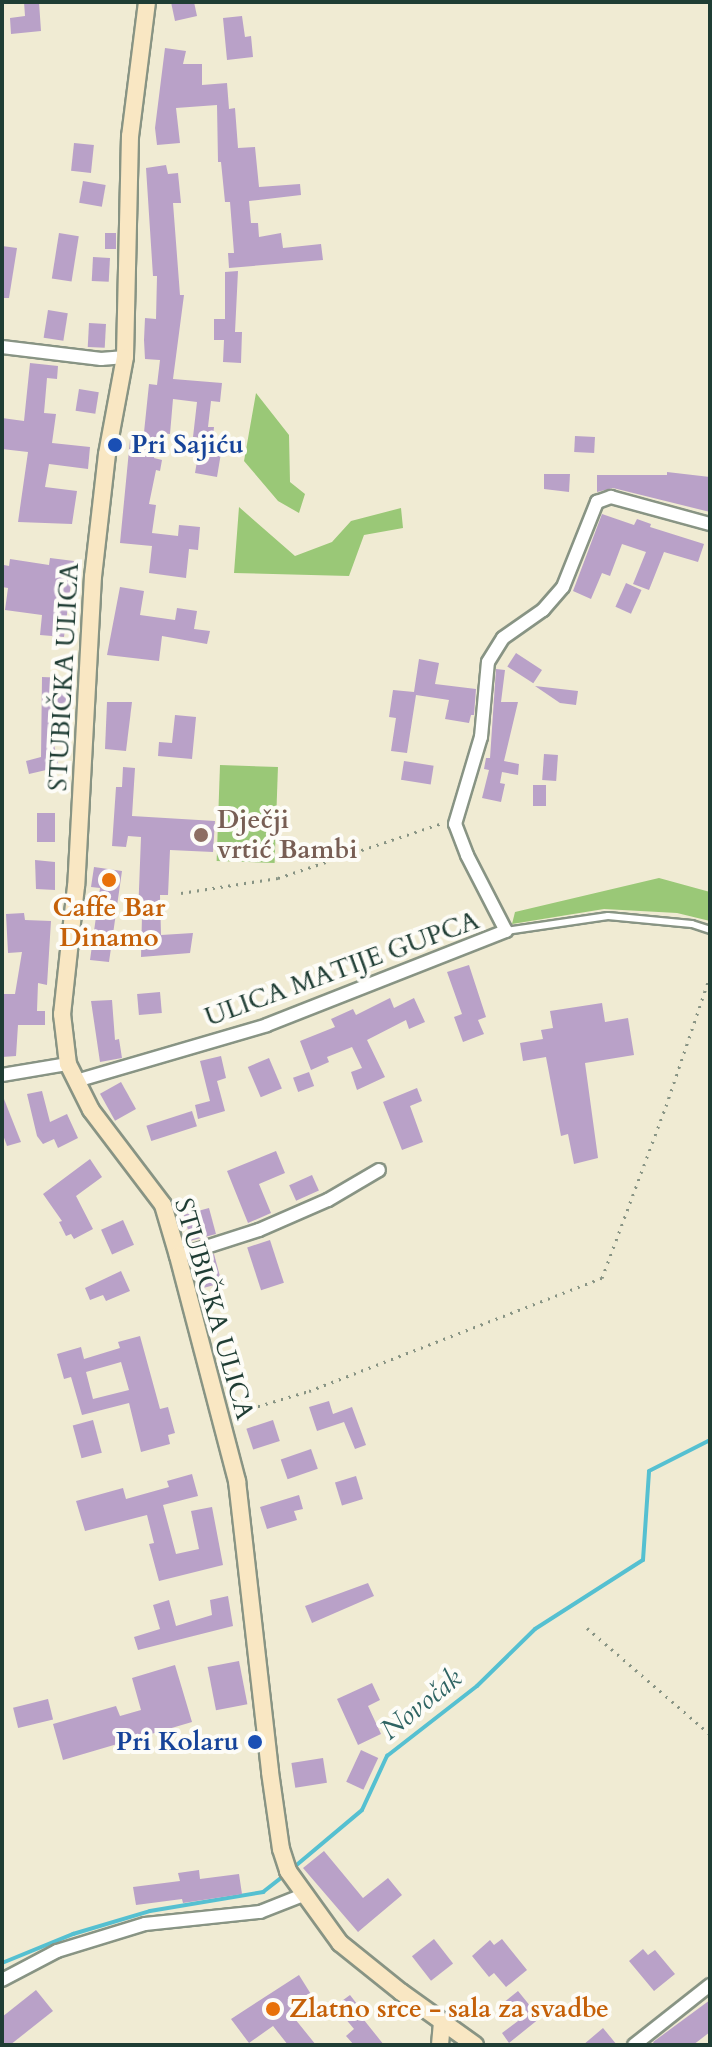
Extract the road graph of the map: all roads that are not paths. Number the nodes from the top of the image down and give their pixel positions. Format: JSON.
{"nodes":[{"id":1,"x":147,"y":2,"type":"edge"},
{"id":2,"x":2,"y":347,"type":"edge"},
{"id":3,"x":125,"y":357,"type":"junction"},
{"id":4,"x":710,"y":524,"type":"edge"},
{"id":5,"x":710,"y":930,"type":"edge"},
{"id":6,"x":506,"y":931,"type":"junction"},
{"id":7,"x":68,"y":1064,"type":"junction"},
{"id":8,"x":2,"y":1075,"type":"edge"},
{"id":9,"x":76,"y":1081,"type":"junction"},
{"id":10,"x":379,"y":1170,"type":"dead end"},
{"id":11,"x":178,"y":1256,"type":"junction"},
{"id":12,"x":303,"y":1895,"type":"junction"},
{"id":13,"x":2,"y":1980,"type":"edge"},
{"id":14,"x":710,"y":1985,"type":"edge"},
{"id":15,"x":442,"y":2022,"type":"junction"},
{"id":16,"x":440,"y":2045,"type":"edge"},
{"id":17,"x":475,"y":2045,"type":"edge"},
{"id":18,"x":634,"y":2045,"type":"edge"}],
"edges":[{"from":1,"to":3,"type":"main road","name":"STUBIČKA ULICA"},
{"from":2,"to":3,"type":"street"},
{"from":3,"to":7,"type":"main road","name":"STUBIČKA ULICA"},
{"from":4,"to":6,"type":"street","name":"ULICA MATIJE GUPCA"},
{"from":5,"to":6,"type":"lane"},
{"from":6,"to":9,"type":"street","name":"ULICA MATIJE GUPCA"},
{"from":7,"to":8,"type":"street"},
{"from":7,"to":9,"type":"main road","name":"STUBIČKA ULICA"},
{"from":9,"to":11,"type":"main road","name":"STUBIČKA ULICA"},
{"from":10,"to":11,"type":"street"},
{"from":11,"to":12,"type":"main road","name":"STUBIČKA ULICA"},
{"from":12,"to":13,"type":"street"},
{"from":12,"to":15,"type":"main road","name":"STUBIČKA ULICA"},
{"from":14,"to":18,"type":"street"},
{"from":15,"to":16,"type":"main road"},
{"from":15,"to":17,"type":"main road","name":"STUBIČKA ULICA"}]}
